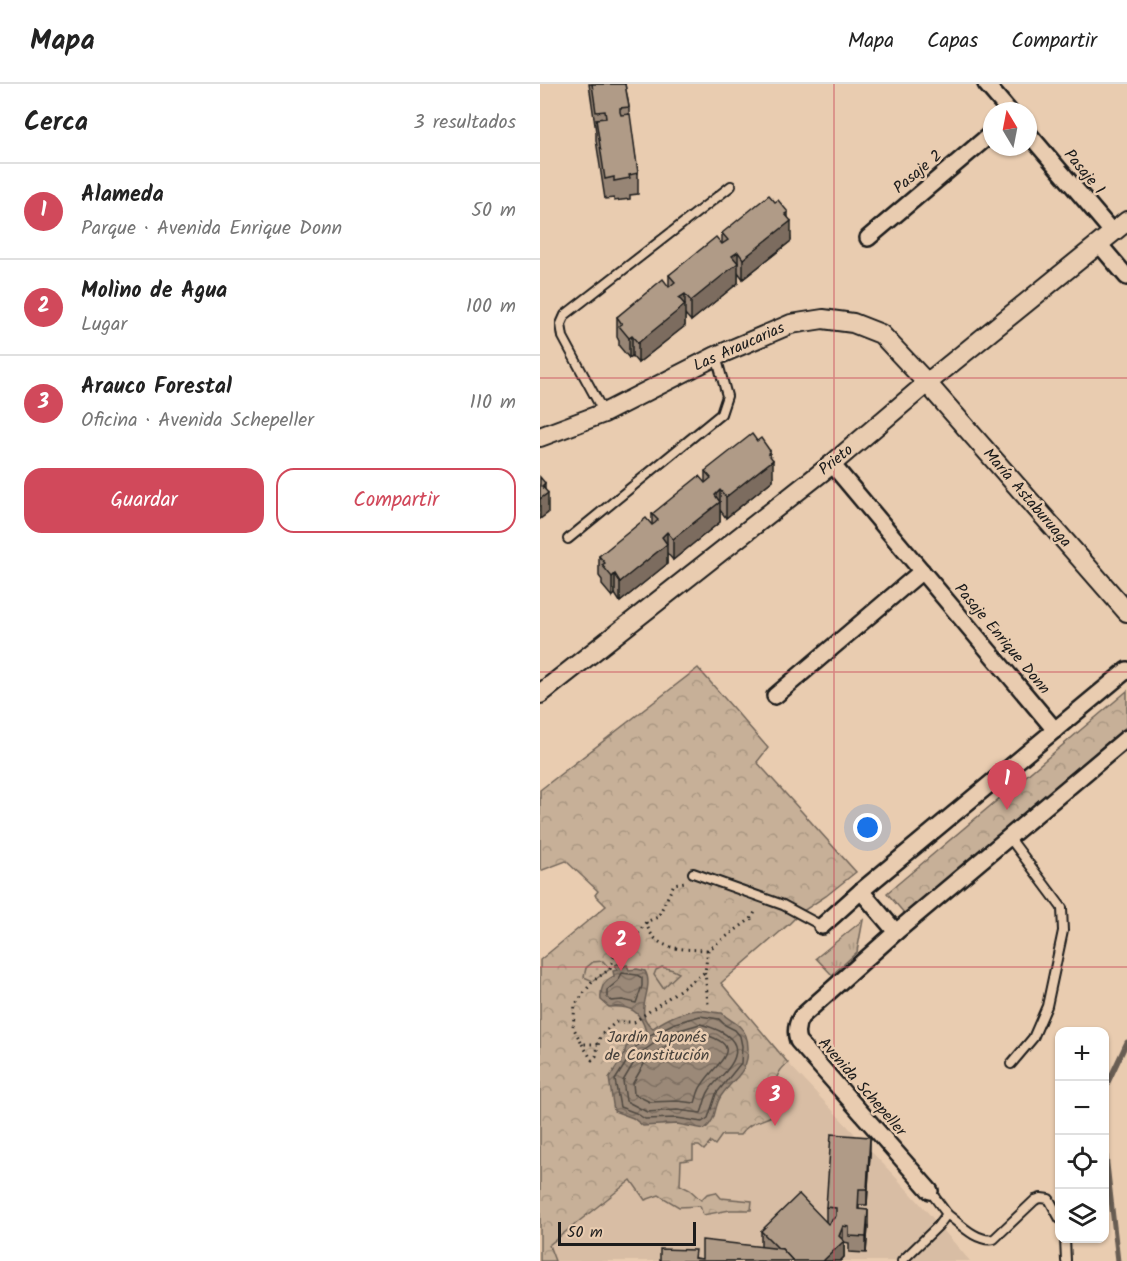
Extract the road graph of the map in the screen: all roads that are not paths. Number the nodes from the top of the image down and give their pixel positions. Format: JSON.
{"nodes":[{"id":1,"x":986,"y":84,"type":"edge"},
{"id":2,"x":1001,"y":102,"type":"edge"},
{"id":3,"x":983,"y":141,"type":"edge"},
{"id":4,"x":1037,"y":145,"type":"edge"},
{"id":5,"x":731,"y":186,"type":"dead end"},
{"id":6,"x":1127,"y":221,"type":"edge"},
{"id":7,"x":868,"y":238,"type":"dead end"},
{"id":8,"x":1106,"y":239,"type":"junction"},
{"id":9,"x":1127,"y":276,"type":"edge"},
{"id":10,"x":716,"y":356,"type":"junction"},
{"id":11,"x":927,"y":384,"type":"junction"},
{"id":12,"x":604,"y":413,"type":"junction"},
{"id":13,"x":540,"y":437,"type":"edge"},
{"id":14,"x":832,"y":464,"type":"junction"},
{"id":15,"x":568,"y":539,"type":"dead end"},
{"id":16,"x":922,"y":571,"type":"junction"},
{"id":17,"x":1127,"y":612,"type":"edge"},
{"id":18,"x":1127,"y":670,"type":"edge"},
{"id":19,"x":540,"y":693,"type":"edge"},
{"id":20,"x":775,"y":696,"type":"dead end"},
{"id":21,"x":1055,"y":730,"type":"junction"},
{"id":22,"x":1127,"y":738,"type":"edge"},
{"id":23,"x":1009,"y":837,"type":"junction"},
{"id":24,"x":693,"y":873,"type":"dead end"},
{"id":25,"x":861,"y":891,"type":"junction"},
{"id":26,"x":822,"y":926,"type":"joint"},
{"id":27,"x":896,"y":932,"type":"junction"},
{"id":28,"x":1011,"y":1064,"type":"dead end"},
{"id":29,"x":930,"y":1191,"type":"joint"},
{"id":30,"x":1055,"y":1210,"type":"edge"},
{"id":31,"x":947,"y":1214,"type":"junction"},
{"id":32,"x":1065,"y":1243,"type":"edge"},
{"id":33,"x":902,"y":1261,"type":"edge"},
{"id":34,"x":1066,"y":1261,"type":"edge"}],
"edges":[{"from":1,"to":2,"type":"street"},
{"from":3,"to":7,"type":"street","name":"Pasaje 2"},
{"from":4,"to":8,"type":"street","name":"Pasaje 1"},
{"from":5,"to":12,"type":"lane"},
{"from":6,"to":8,"type":"street","name":"Prieto"},
{"from":8,"to":9,"type":"street","name":"Pasaje 1"},
{"from":8,"to":11,"type":"street","name":"Prieto"},
{"from":10,"to":11,"type":"street","name":"Las Araucarias"},
{"from":10,"to":12,"type":"street","name":"Las Araucarias"},
{"from":10,"to":15,"type":"lane"},
{"from":11,"to":14,"type":"street","name":"Prieto"},
{"from":11,"to":17,"type":"street","name":"María Astaburuaga"},
{"from":12,"to":13,"type":"street","name":"Las Araucarias"},
{"from":14,"to":16,"type":"street","name":"Pasaje Enrique Donn"},
{"from":14,"to":19,"type":"street","name":"Prieto"},
{"from":16,"to":20,"type":"street"},
{"from":16,"to":21,"type":"street","name":"Pasaje Enrique Donn"},
{"from":18,"to":21,"type":"street"},
{"from":21,"to":25,"type":"street"},
{"from":22,"to":23,"type":"street"},
{"from":23,"to":27,"type":"street"},
{"from":23,"to":28,"type":"lane"},
{"from":24,"to":26,"type":"lane"},
{"from":25,"to":26,"type":"street"},
{"from":25,"to":27,"type":"street"},
{"from":27,"to":29,"type":"street","name":"Avenida Schepeller"},
{"from":29,"to":31,"type":"lane"},
{"from":30,"to":31,"type":"lane"},
{"from":31,"to":33,"type":"lane"},
{"from":32,"to":34,"type":"lane"}]}
